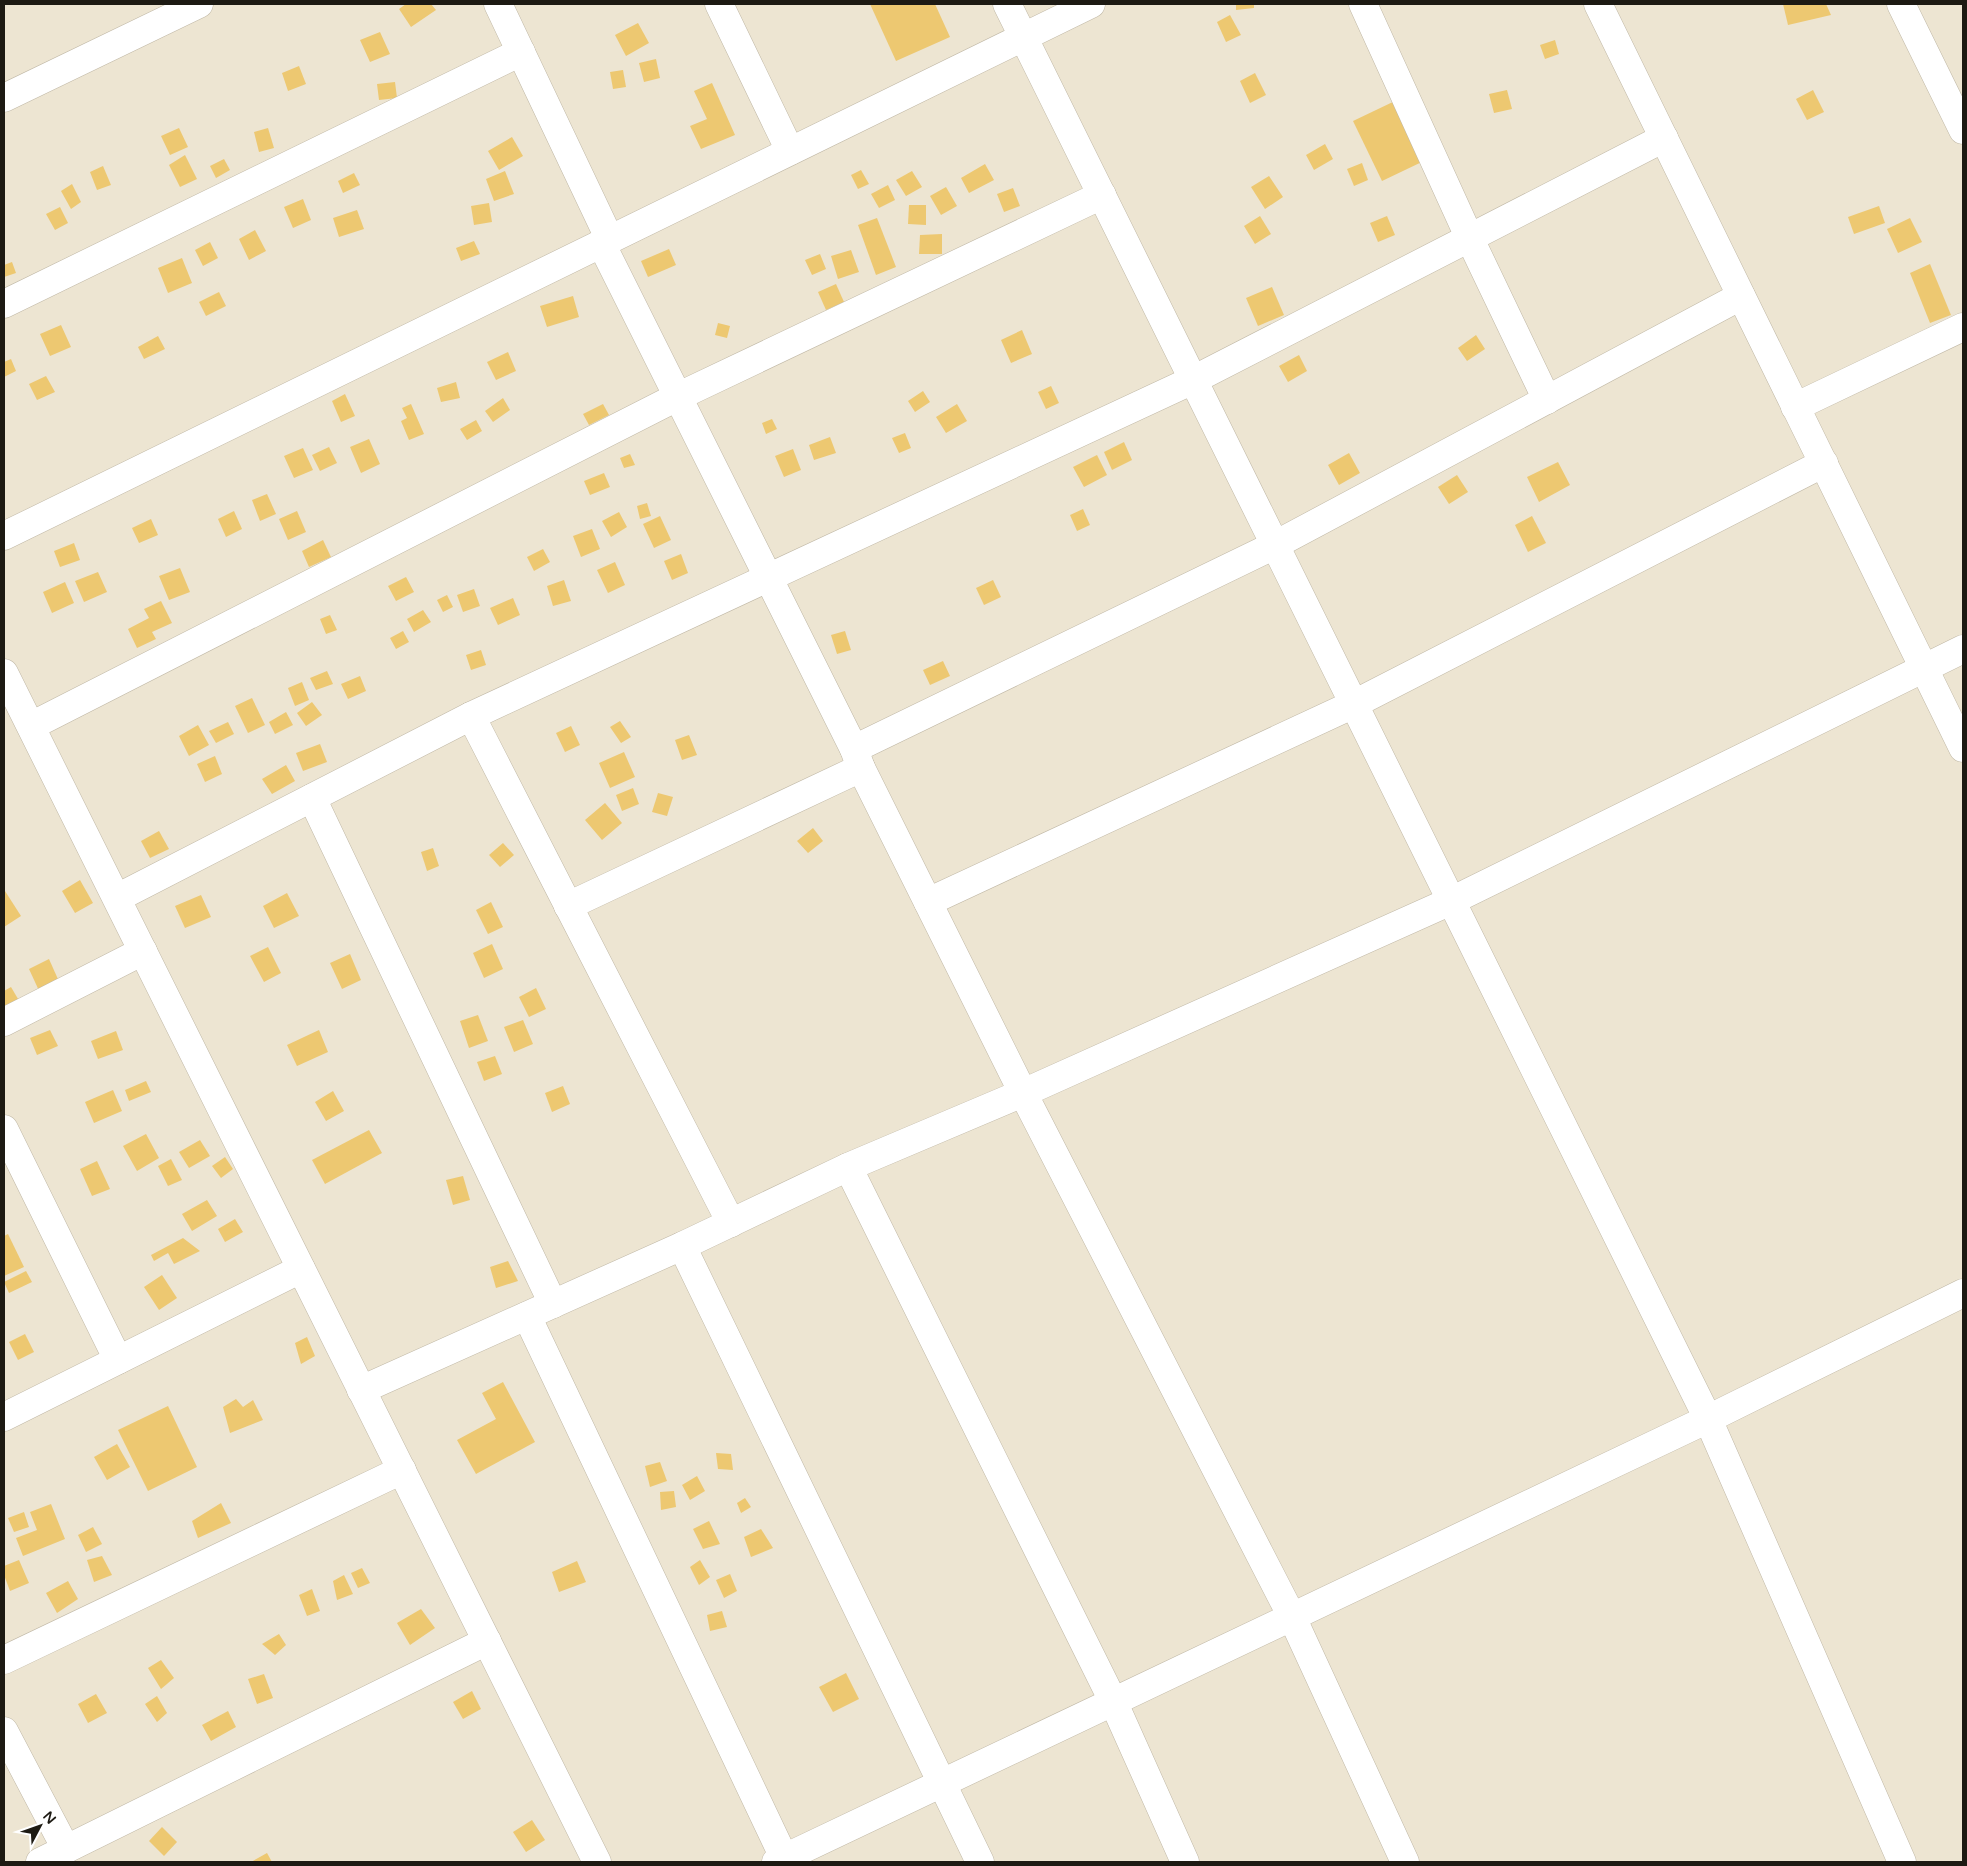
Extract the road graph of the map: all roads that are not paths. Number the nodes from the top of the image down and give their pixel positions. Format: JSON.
{"nodes":[{"id":1,"x":199,"y":4,"type":"edge"},
{"id":2,"x":498,"y":4,"type":"edge"},
{"id":3,"x":719,"y":4,"type":"edge"},
{"id":4,"x":1007,"y":4,"type":"edge"},
{"id":5,"x":1091,"y":4,"type":"edge"},
{"id":6,"x":1363,"y":4,"type":"edge"},
{"id":7,"x":1598,"y":4,"type":"edge"},
{"id":8,"x":1901,"y":4,"type":"edge"},
{"id":9,"x":1023,"y":37,"type":"junction"},
{"id":10,"x":521,"y":52,"type":"junction"},
{"id":11,"x":4,"y":98,"type":"edge"},
{"id":12,"x":1963,"y":130,"type":"edge"},
{"id":13,"x":1664,"y":138,"type":"junction"},
{"id":14,"x":790,"y":151,"type":"junction"},
{"id":15,"x":1102,"y":195,"type":"junction"},
{"id":16,"x":1470,"y":239,"type":"junction"},
{"id":17,"x":605,"y":241,"type":"junction"},
{"id":18,"x":1742,"y":296,"type":"junction"},
{"id":19,"x":4,"y":304,"type":"edge"},
{"id":20,"x":1963,"y":327,"type":"edge"},
{"id":21,"x":1193,"y":380,"type":"junction"},
{"id":22,"x":677,"y":397,"type":"junction"},
{"id":23,"x":1547,"y":400,"type":"junction"},
{"id":24,"x":1795,"y":407,"type":"junction"},
{"id":25,"x":1824,"y":463,"type":"junction"},
{"id":26,"x":4,"y":536,"type":"edge"},
{"id":27,"x":1275,"y":545,"type":"junction"},
{"id":28,"x":768,"y":579,"type":"junction"},
{"id":29,"x":1963,"y":649,"type":"edge"},
{"id":30,"x":1924,"y":669,"type":"junction"},
{"id":31,"x":4,"y":672,"type":"edge"},
{"id":32,"x":1354,"y":704,"type":"junction"},
{"id":33,"x":471,"y":716,"type":"junction"},
{"id":34,"x":31,"y":726,"type":"junction"},
{"id":35,"x":1963,"y":748,"type":"edge"},
{"id":36,"x":858,"y":758,"type":"junction"},
{"id":37,"x":312,"y":798,"type":"junction"},
{"id":38,"x":116,"y":898,"type":"junction"},
{"id":39,"x":1451,"y":901,"type":"junction"},
{"id":40,"x":928,"y":902,"type":"junction"},
{"id":41,"x":568,"y":906,"type":"junction"},
{"id":42,"x":143,"y":951,"type":"junction"},
{"id":43,"x":4,"y":1022,"type":"edge"},
{"id":44,"x":1023,"y":1093,"type":"junction"},
{"id":45,"x":4,"y":1129,"type":"edge"},
{"id":46,"x":848,"y":1167,"type":"junction"},
{"id":47,"x":731,"y":1223,"type":"junction"},
{"id":48,"x":682,"y":1246,"type":"junction"},
{"id":49,"x":301,"y":1269,"type":"junction"},
{"id":50,"x":1963,"y":1293,"type":"edge"},
{"id":51,"x":553,"y":1304,"type":"junction"},
{"id":52,"x":527,"y":1316,"type":"junction"},
{"id":53,"x":118,"y":1360,"type":"junction"},
{"id":54,"x":362,"y":1390,"type":"junction"},
{"id":55,"x":4,"y":1416,"type":"edge"},
{"id":56,"x":1708,"y":1419,"type":"junction"},
{"id":57,"x":402,"y":1470,"type":"junction"},
{"id":58,"x":1292,"y":1617,"type":"junction"},
{"id":59,"x":487,"y":1641,"type":"junction"},
{"id":60,"x":4,"y":1660,"type":"edge"},
{"id":61,"x":1113,"y":1701,"type":"junction"},
{"id":62,"x":4,"y":1731,"type":"edge"},
{"id":63,"x":943,"y":1785,"type":"junction"},
{"id":64,"x":66,"y":1849,"type":"junction"},
{"id":65,"x":782,"y":1861,"type":"edge"},
{"id":66,"x":40,"y":1862,"type":"edge"},
{"id":67,"x":597,"y":1862,"type":"edge"},
{"id":68,"x":980,"y":1862,"type":"edge"},
{"id":69,"x":1185,"y":1862,"type":"edge"},
{"id":70,"x":1405,"y":1862,"type":"edge"},
{"id":71,"x":1902,"y":1862,"type":"edge"}],
"edges":[{"from":1,"to":11,"type":"street"},
{"from":2,"to":10,"type":"street"},
{"from":3,"to":14,"type":"street"},
{"from":4,"to":9,"type":"street"},
{"from":5,"to":9,"type":"street"},
{"from":6,"to":16,"type":"street"},
{"from":7,"to":13,"type":"street"},
{"from":8,"to":12,"type":"street"},
{"from":9,"to":14,"type":"street"},
{"from":9,"to":15,"type":"street"},
{"from":10,"to":17,"type":"street"},
{"from":10,"to":19,"type":"street"},
{"from":13,"to":16,"type":"street"},
{"from":13,"to":18,"type":"street"},
{"from":14,"to":17,"type":"street"},
{"from":15,"to":21,"type":"street"},
{"from":15,"to":22,"type":"street"},
{"from":16,"to":21,"type":"street"},
{"from":16,"to":23,"type":"street"},
{"from":17,"to":22,"type":"street"},
{"from":17,"to":26,"type":"street"},
{"from":18,"to":23,"type":"street"},
{"from":18,"to":24,"type":"street"},
{"from":20,"to":24,"type":"street"},
{"from":21,"to":27,"type":"street"},
{"from":21,"to":28,"type":"street"},
{"from":22,"to":28,"type":"street"},
{"from":22,"to":34,"type":"street"},
{"from":23,"to":27,"type":"street"},
{"from":24,"to":25,"type":"street"},
{"from":25,"to":30,"type":"street"},
{"from":25,"to":32,"type":"street"},
{"from":27,"to":32,"type":"street"},
{"from":27,"to":36,"type":"street"},
{"from":28,"to":33,"type":"street"},
{"from":28,"to":36,"type":"street"},
{"from":29,"to":30,"type":"street"},
{"from":30,"to":35,"type":"street"},
{"from":30,"to":39,"type":"street"},
{"from":31,"to":34,"type":"street"},
{"from":32,"to":39,"type":"street"},
{"from":32,"to":40,"type":"street"},
{"from":33,"to":37,"type":"street"},
{"from":33,"to":41,"type":"street"},
{"from":34,"to":38,"type":"street"},
{"from":36,"to":40,"type":"street"},
{"from":36,"to":41,"type":"street"},
{"from":37,"to":38,"type":"street"},
{"from":37,"to":51,"type":"street"},
{"from":38,"to":42,"type":"street"},
{"from":39,"to":44,"type":"street"},
{"from":39,"to":56,"type":"street"},
{"from":40,"to":44,"type":"street"},
{"from":41,"to":47,"type":"street"},
{"from":42,"to":43,"type":"street"},
{"from":42,"to":49,"type":"street"},
{"from":44,"to":46,"type":"street"},
{"from":44,"to":58,"type":"street"},
{"from":45,"to":53,"type":"street"},
{"from":46,"to":47,"type":"street"},
{"from":46,"to":61,"type":"street"},
{"from":47,"to":48,"type":"street"},
{"from":48,"to":51,"type":"street"},
{"from":48,"to":63,"type":"street"},
{"from":49,"to":53,"type":"street"},
{"from":49,"to":54,"type":"street"},
{"from":50,"to":56,"type":"street"},
{"from":51,"to":52,"type":"street"},
{"from":52,"to":54,"type":"street"},
{"from":52,"to":65,"type":"street"},
{"from":53,"to":55,"type":"street"},
{"from":54,"to":57,"type":"street"},
{"from":56,"to":58,"type":"street"},
{"from":56,"to":71,"type":"street"},
{"from":57,"to":59,"type":"street"},
{"from":57,"to":60,"type":"street"},
{"from":58,"to":61,"type":"street"},
{"from":58,"to":70,"type":"street"},
{"from":59,"to":64,"type":"street"},
{"from":59,"to":67,"type":"street"},
{"from":61,"to":63,"type":"street"},
{"from":61,"to":69,"type":"street"},
{"from":62,"to":64,"type":"street"},
{"from":63,"to":65,"type":"street"},
{"from":63,"to":68,"type":"street"},
{"from":64,"to":66,"type":"street"}]}
